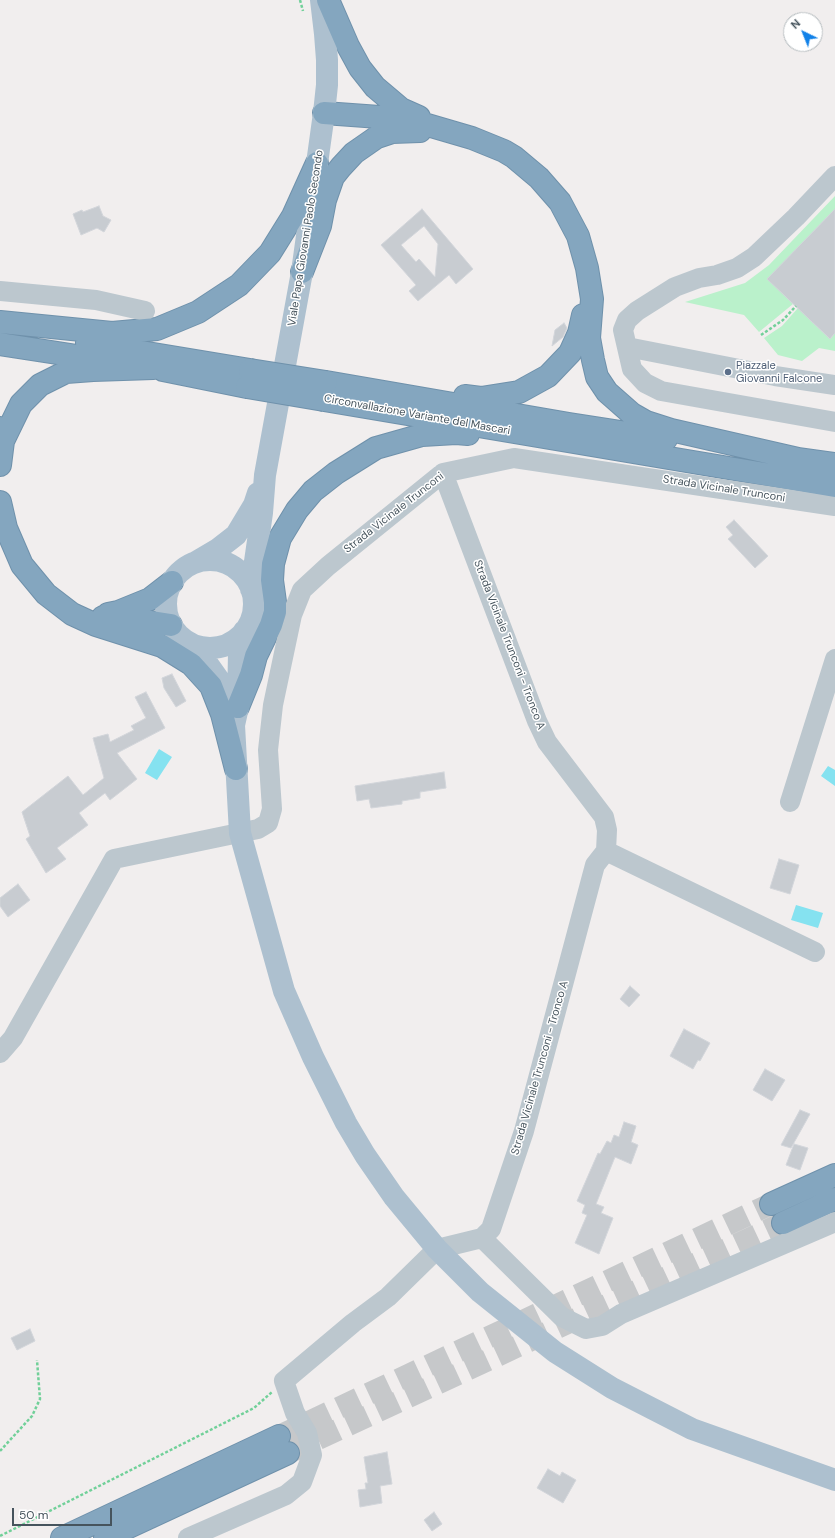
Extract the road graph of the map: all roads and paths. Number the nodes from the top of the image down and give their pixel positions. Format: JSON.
{"nodes":[{"id":1,"x":300,"y":0,"type":"edge"},
{"id":2,"x":328,"y":0,"type":"edge"},
{"id":3,"x":312,"y":6,"type":"edge"},
{"id":4,"x":324,"y":113,"type":"junction"},
{"id":5,"x":451,"y":132,"type":"junction"},
{"id":6,"x":317,"y":163,"type":"junction"},
{"id":7,"x":835,"y":176,"type":"edge"},
{"id":8,"x":835,"y":191,"type":"edge"},
{"id":9,"x":302,"y":272,"type":"junction"},
{"id":10,"x":588,"y":282,"type":"junction"},
{"id":11,"x":0,"y":291,"type":"edge"},
{"id":12,"x":796,"y":306,"type":"dead end"},
{"id":13,"x":145,"y":311,"type":"dead end"},
{"id":14,"x":0,"y":322,"type":"edge"},
{"id":15,"x":0,"y":329,"type":"edge"},
{"id":16,"x":761,"y":335,"type":"dead end"},
{"id":17,"x":625,"y":339,"type":"junction"},
{"id":18,"x":0,"y":344,"type":"edge"},
{"id":19,"x":153,"y":368,"type":"junction"},
{"id":20,"x":248,"y":378,"type":"junction"},
{"id":21,"x":835,"y":385,"type":"edge"},
{"id":22,"x":325,"y":391,"type":"junction"},
{"id":23,"x":835,"y":422,"type":"edge"},
{"id":24,"x":1,"y":434,"type":"edge"},
{"id":25,"x":571,"y":441,"type":"junction"},
{"id":26,"x":798,"y":459,"type":"junction"},
{"id":27,"x":835,"y":464,"type":"edge"},
{"id":28,"x":0,"y":465,"type":"edge"},
{"id":29,"x":443,"y":473,"type":"junction"},
{"id":30,"x":265,"y":475,"type":"junction"},
{"id":31,"x":835,"y":486,"type":"edge"},
{"id":32,"x":0,"y":502,"type":"edge"},
{"id":33,"x":835,"y":506,"type":"edge"},
{"id":34,"x":193,"y":564,"type":"junction"},
{"id":35,"x":172,"y":582,"type":"junction"},
{"id":36,"x":251,"y":589,"type":"junction"},
{"id":37,"x":46,"y":594,"type":"junction"},
{"id":38,"x":100,"y":616,"type":"junction"},
{"id":39,"x":171,"y":625,"type":"junction"},
{"id":40,"x":244,"y":631,"type":"junction"},
{"id":41,"x":190,"y":644,"type":"junction"},
{"id":42,"x":835,"y":659,"type":"edge"},
{"id":43,"x":236,"y":716,"type":"junction"},
{"id":44,"x":236,"y":769,"type":"junction"},
{"id":45,"x":790,"y":802,"type":"dead end"},
{"id":46,"x":240,"y":833,"type":"junction"},
{"id":47,"x":606,"y":851,"type":"junction"},
{"id":48,"x":815,"y":952,"type":"dead end"},
{"id":49,"x":0,"y":1053,"type":"edge"},
{"id":50,"x":835,"y":1175,"type":"edge"},
{"id":51,"x":835,"y":1199,"type":"edge"},
{"id":52,"x":771,"y":1204,"type":"tunnel mouth"},
{"id":53,"x":835,"y":1222,"type":"edge"},
{"id":54,"x":783,"y":1223,"type":"tunnel mouth"},
{"id":55,"x":482,"y":1238,"type":"junction"},
{"id":56,"x":437,"y":1249,"type":"junction"},
{"id":57,"x":37,"y":1360,"type":"dead end"},
{"id":58,"x":284,"y":1381,"type":"junction"},
{"id":59,"x":0,"y":1451,"type":"edge"},
{"id":60,"x":835,"y":1480,"type":"edge"},
{"id":61,"x":0,"y":1536,"type":"edge"},
{"id":62,"x":62,"y":1538,"type":"edge"},
{"id":63,"x":105,"y":1538,"type":"edge"},
{"id":64,"x":188,"y":1538,"type":"edge"}],
"edges":[{"from":1,"to":3,"type":"path"},
{"from":2,"to":5,"type":"highway"},
{"from":3,"to":4,"type":"main road","name":"Viale Papa Giovanni Paolo Secondo"},
{"from":4,"to":5,"type":"highway"},
{"from":4,"to":6,"type":"main road","name":"Viale Papa Giovanni Paolo Secondo"},
{"from":5,"to":9,"type":"highway"},
{"from":5,"to":10,"type":"highway"},
{"from":6,"to":9,"type":"main road","name":"Viale Papa Giovanni Paolo Secondo"},
{"from":6,"to":14,"type":"highway"},
{"from":7,"to":17,"type":"street"},
{"from":8,"to":17,"type":"street"},
{"from":9,"to":30,"type":"main road","name":"Viale Papa Giovanni Paolo Secondo"},
{"from":10,"to":22,"type":"highway"},
{"from":10,"to":26,"type":"highway"},
{"from":11,"to":13,"type":"street"},
{"from":12,"to":16,"type":"path"},
{"from":15,"to":20,"type":"highway","name":"Circonvallazione Variante del Mascari"},
{"from":17,"to":21,"type":"street"},
{"from":17,"to":23,"type":"street"},
{"from":18,"to":19,"type":"highway","name":"Circonvallazione Variante del Mascari"},
{"from":19,"to":20,"type":"highway","name":"Circonvallazione Variante del Mascari"},
{"from":19,"to":24,"type":"highway"},
{"from":20,"to":22,"type":"highway","name":"Circonvallazione Variante del Mascari","bridge":true},
{"from":22,"to":25,"type":"highway","name":"Circonvallazione Variante del Mascari"},
{"from":22,"to":26,"type":"highway","name":"Circonvallazione Variante del Mascari"},
{"from":24,"to":28,"type":"highway"},
{"from":25,"to":31,"type":"highway","name":"Circonvallazione Variante del Mascari"},
{"from":25,"to":43,"type":"highway"},
{"from":26,"to":27,"type":"highway","name":"Circonvallazione Variante del Mascari"},
{"from":29,"to":33,"type":"street","name":"Strada Vicinale Trunconi"},
{"from":29,"to":46,"type":"street","name":"Strada Vicinale Trunconi"},
{"from":29,"to":47,"type":"street","name":"Strada Vicinale Trunconi - Tronco A"},
{"from":30,"to":34,"type":"main road","name":"Viale Papa Giovanni Paolo Secondo"},
{"from":30,"to":36,"type":"main road","name":"Viale Papa Giovanni Paolo Secondo"},
{"from":32,"to":37,"type":"highway"},
{"from":34,"to":35,"type":"main road"},
{"from":34,"to":36,"type":"main road"},
{"from":35,"to":38,"type":"highway"},
{"from":35,"to":39,"type":"main road"},
{"from":36,"to":40,"type":"main road"},
{"from":37,"to":38,"type":"highway"},
{"from":37,"to":44,"type":"highway"},
{"from":38,"to":39,"type":"highway"},
{"from":39,"to":41,"type":"main road"},
{"from":40,"to":41,"type":"main road"},
{"from":40,"to":43,"type":"main road"},
{"from":41,"to":43,"type":"main road"},
{"from":42,"to":45,"type":"street"},
{"from":43,"to":44,"type":"main road"},
{"from":44,"to":46,"type":"main road"},
{"from":46,"to":49,"type":"street"},
{"from":46,"to":56,"type":"main road"},
{"from":47,"to":48,"type":"street"},
{"from":47,"to":55,"type":"street","name":"Strada Vicinale Trunconi - Tronco A"},
{"from":50,"to":52,"type":"highway"},
{"from":51,"to":54,"type":"highway"},
{"from":53,"to":55,"type":"street"},
{"from":55,"to":56,"type":"street"},
{"from":56,"to":58,"type":"street"},
{"from":56,"to":60,"type":"main road"},
{"from":57,"to":59,"type":"path"},
{"from":58,"to":61,"type":"path"},
{"from":58,"to":64,"type":"street"},
{"from":62,"to":63,"type":"highway"}]}
